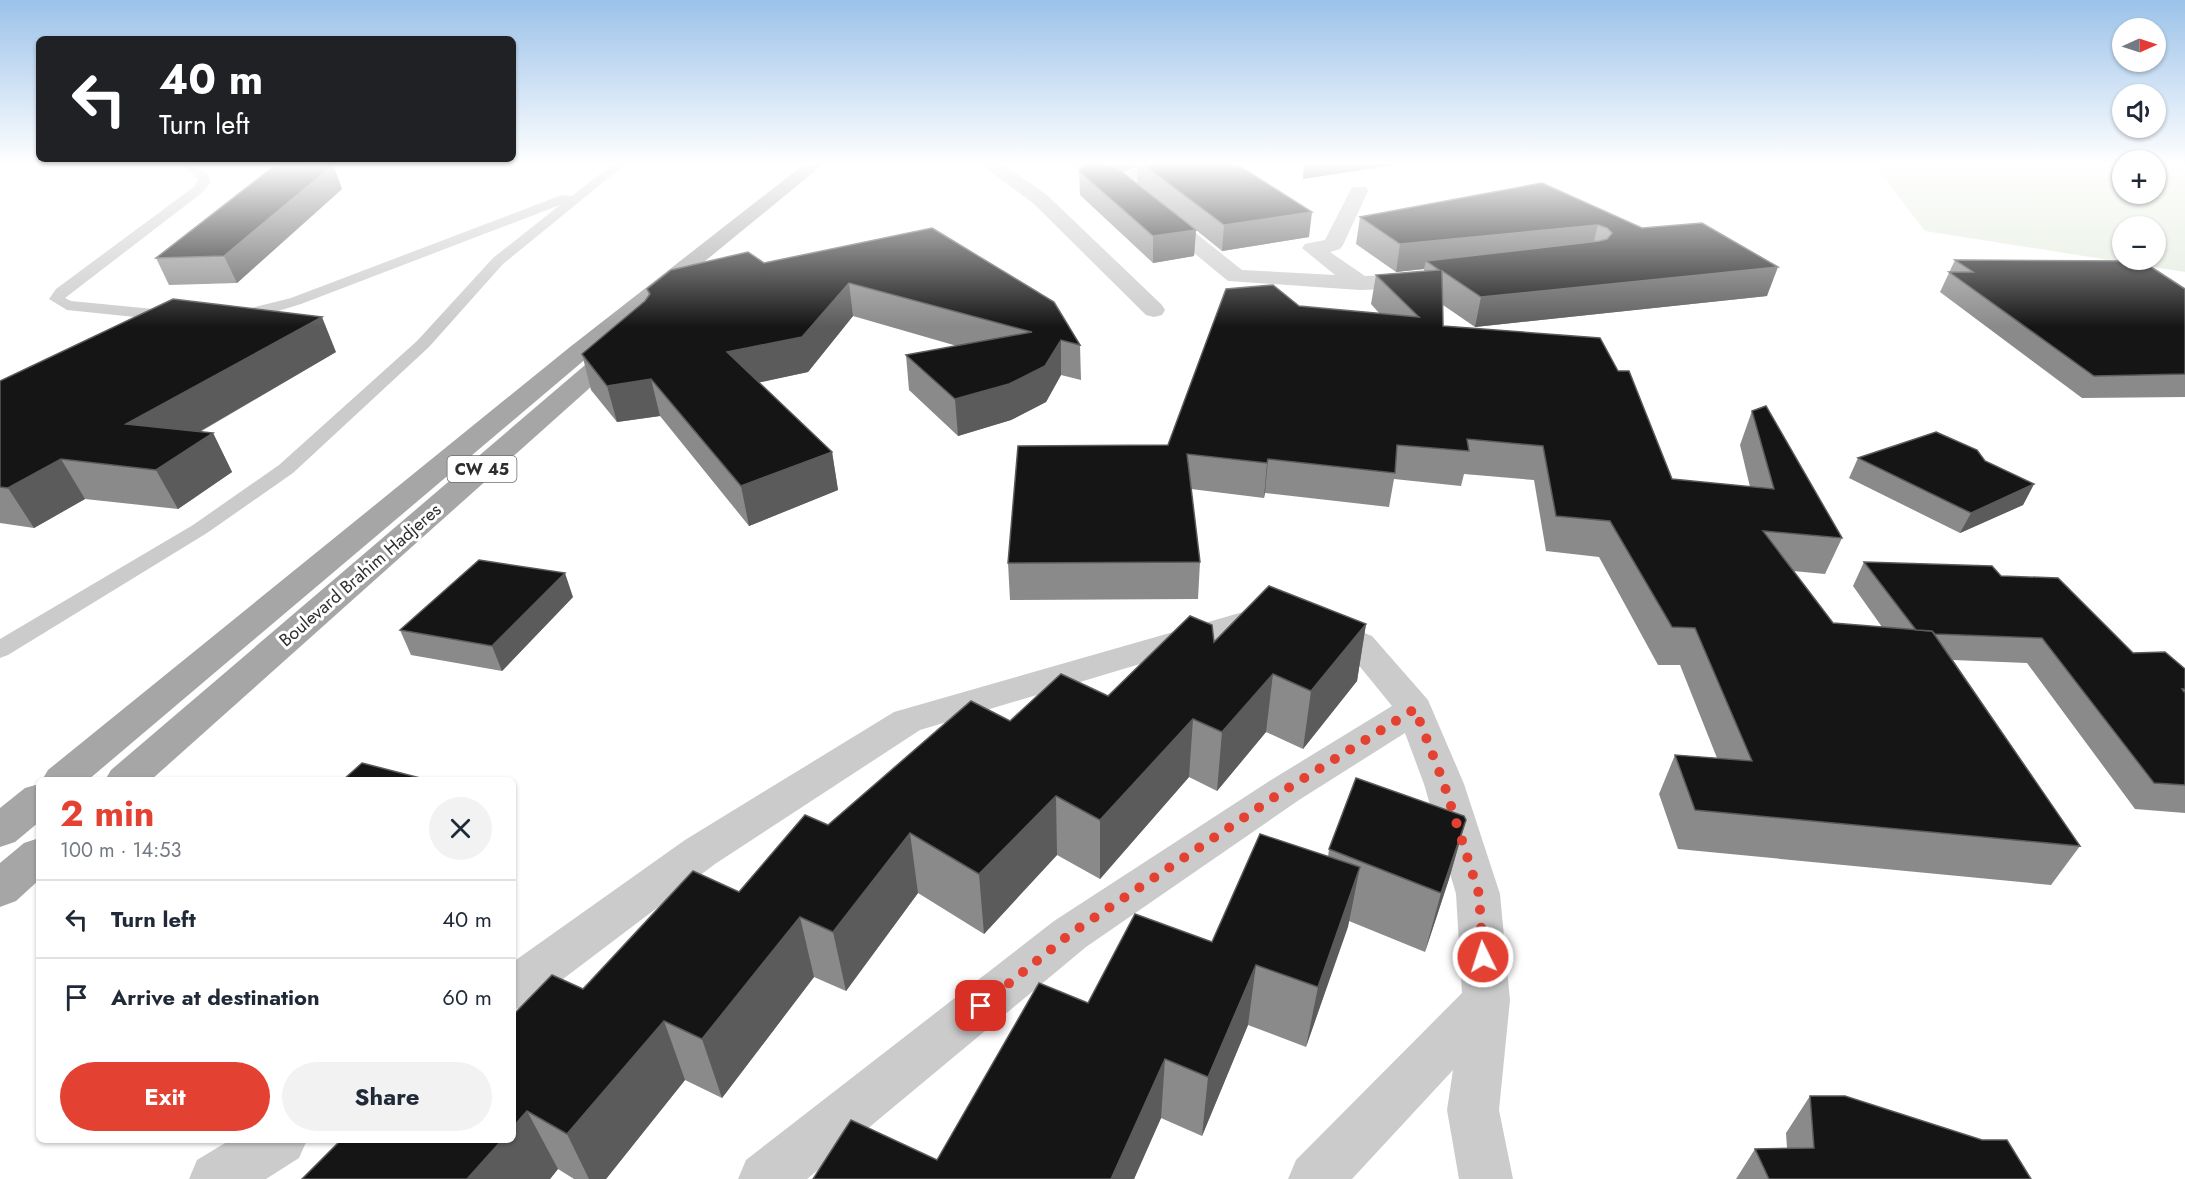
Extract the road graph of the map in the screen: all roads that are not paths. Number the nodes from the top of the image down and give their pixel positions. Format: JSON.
{"nodes":[{"id":1,"x":161,"y":217,"type":"edge"},
{"id":2,"x":517,"y":217,"type":"edge"},
{"id":3,"x":554,"y":217,"type":"edge"},
{"id":4,"x":748,"y":217,"type":"edge"},
{"id":5,"x":777,"y":217,"type":"edge"},
{"id":6,"x":1059,"y":217,"type":"edge"},
{"id":7,"x":1163,"y":217,"type":"edge"},
{"id":8,"x":1347,"y":217,"type":"edge"},
{"id":9,"x":1435,"y":279,"type":"edge"},
{"id":10,"x":1360,"y":283,"type":"junction"},
{"id":11,"x":1154,"y":310,"type":"dead end"},
{"id":12,"x":188,"y":317,"type":"edge"},
{"id":13,"x":225,"y":318,"type":"edge"},
{"id":14,"x":0,"y":650,"type":"edge"},
{"id":15,"x":1415,"y":709,"type":"junction"},
{"id":16,"x":66,"y":777,"type":"edge"},
{"id":17,"x":128,"y":777,"type":"edge"},
{"id":18,"x":36,"y":801,"type":"edge"},
{"id":19,"x":0,"y":831,"type":"edge"},
{"id":20,"x":36,"y":858,"type":"edge"},
{"id":21,"x":0,"y":889,"type":"edge"},
{"id":22,"x":516,"y":987,"type":"edge"},
{"id":23,"x":1486,"y":1000,"type":"junction"},
{"id":24,"x":275,"y":1143,"type":"edge"},
{"id":25,"x":216,"y":1179,"type":"edge"},
{"id":26,"x":765,"y":1179,"type":"edge"},
{"id":27,"x":1316,"y":1179,"type":"edge"},
{"id":28,"x":1486,"y":1179,"type":"edge"}],
"edges":[{"from":1,"to":12,"type":"lane"},
{"from":2,"to":13,"type":"lane"},
{"from":3,"to":14,"type":"lane"},
{"from":4,"to":16,"type":"main road"},
{"from":5,"to":17,"type":"main road","name":"Boulevard Brahim Hadjeres","number":"CW 45"},
{"from":6,"to":11,"type":"street"},
{"from":7,"to":10,"type":"street"},
{"from":8,"to":10,"type":"street"},
{"from":9,"to":10,"type":"street"},
{"from":15,"to":22,"type":"street"},
{"from":15,"to":23,"type":"street"},
{"from":15,"to":26,"type":"street"},
{"from":18,"to":19,"type":"main road"},
{"from":20,"to":21,"type":"main road"},
{"from":23,"to":27,"type":"street"},
{"from":23,"to":28,"type":"street"},
{"from":24,"to":25,"type":"street"}]}
